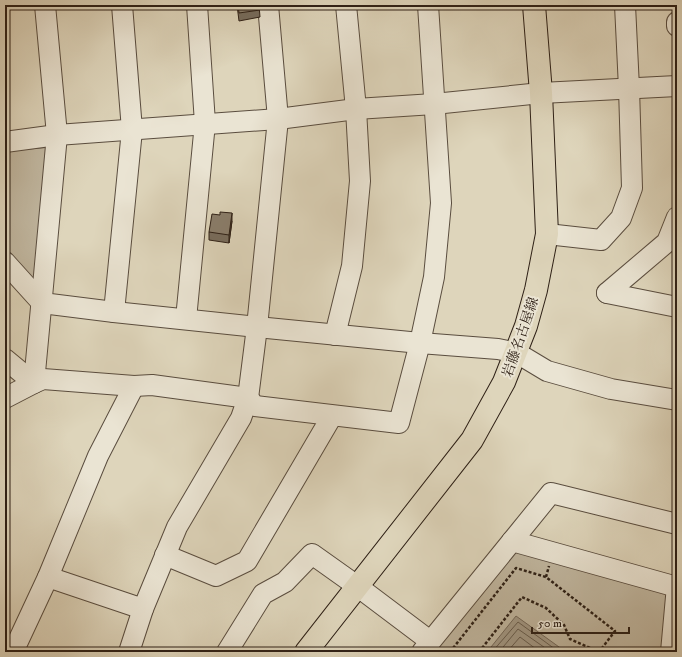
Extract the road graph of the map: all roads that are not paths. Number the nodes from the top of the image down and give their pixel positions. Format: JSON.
{"nodes":[{"id":1,"x":46,"y":5,"type":"edge"},
{"id":2,"x":122,"y":5,"type":"edge"},
{"id":3,"x":197,"y":5,"type":"edge"},
{"id":4,"x":268,"y":5,"type":"edge"},
{"id":5,"x":346,"y":5,"type":"edge"},
{"id":6,"x":428,"y":5,"type":"edge"},
{"id":7,"x":534,"y":5,"type":"edge"},
{"id":8,"x":625,"y":5,"type":"edge"},
{"id":9,"x":677,"y":22,"type":"edge"},
{"id":10,"x":677,"y":26,"type":"edge"},
{"id":11,"x":677,"y":86,"type":"edge"},
{"id":12,"x":629,"y":88,"type":"junction"},
{"id":13,"x":541,"y":92,"type":"junction"},
{"id":14,"x":434,"y":104,"type":"junction"},
{"id":15,"x":356,"y":110,"type":"junction"},
{"id":16,"x":278,"y":119,"type":"junction"},
{"id":17,"x":206,"y":123,"type":"junction"},
{"id":18,"x":132,"y":130,"type":"junction"},
{"id":19,"x":57,"y":135,"type":"junction"},
{"id":20,"x":5,"y":142,"type":"edge"},
{"id":21,"x":677,"y":217,"type":"edge"},
{"id":22,"x":547,"y":234,"type":"junction"},
{"id":23,"x":5,"y":262,"type":"edge"},
{"id":24,"x":42,"y":303,"type":"junction"},
{"id":25,"x":677,"y":307,"type":"edge"},
{"id":26,"x":114,"y":312,"type":"junction"},
{"id":27,"x":186,"y":319,"type":"junction"},
{"id":28,"x":256,"y":327,"type":"junction"},
{"id":29,"x":335,"y":335,"type":"junction"},
{"id":30,"x":420,"y":343,"type":"junction"},
{"id":31,"x":517,"y":353,"type":"junction"},
{"id":32,"x":5,"y":359,"type":"edge"},
{"id":33,"x":34,"y":383,"type":"junction"},
{"id":34,"x":134,"y":386,"type":"junction"},
{"id":35,"x":5,"y":398,"type":"edge"},
{"id":36,"x":248,"y":398,"type":"junction"},
{"id":37,"x":677,"y":400,"type":"edge"},
{"id":38,"x":332,"y":416,"type":"junction"},
{"id":39,"x":677,"y":524,"type":"edge"},
{"id":40,"x":512,"y":541,"type":"junction"},
{"id":41,"x":166,"y":555,"type":"junction"},
{"id":42,"x":48,"y":577,"type":"junction"},
{"id":43,"x":357,"y":586,"type":"junction"},
{"id":44,"x":677,"y":587,"type":"edge"},
{"id":45,"x":143,"y":609,"type":"junction"},
{"id":46,"x":426,"y":647,"type":"edge"},
{"id":47,"x":13,"y":652,"type":"edge"},
{"id":48,"x":129,"y":652,"type":"edge"},
{"id":49,"x":227,"y":652,"type":"edge"},
{"id":50,"x":306,"y":652,"type":"edge"},
{"id":51,"x":671,"y":652,"type":"edge"}],
"edges":[{"from":1,"to":19,"type":"street"},
{"from":2,"to":18,"type":"street"},
{"from":3,"to":17,"type":"street"},
{"from":4,"to":16,"type":"street"},
{"from":5,"to":15,"type":"street"},
{"from":6,"to":14,"type":"street"},
{"from":7,"to":13,"type":"main road","name":"岩藤名古屋線"},
{"from":8,"to":12,"type":"street"},
{"from":9,"to":10,"type":"street"},
{"from":11,"to":12,"type":"street"},
{"from":12,"to":13,"type":"street"},
{"from":12,"to":22,"type":"street"},
{"from":13,"to":14,"type":"street"},
{"from":13,"to":22,"type":"main road","name":"岩藤名古屋線"},
{"from":14,"to":15,"type":"street"},
{"from":14,"to":30,"type":"street"},
{"from":15,"to":16,"type":"street"},
{"from":15,"to":29,"type":"street"},
{"from":16,"to":17,"type":"street"},
{"from":16,"to":28,"type":"street"},
{"from":17,"to":18,"type":"street"},
{"from":17,"to":27,"type":"street"},
{"from":18,"to":19,"type":"street"},
{"from":18,"to":26,"type":"street"},
{"from":19,"to":20,"type":"street"},
{"from":19,"to":24,"type":"street"},
{"from":21,"to":25,"type":"street"},
{"from":22,"to":31,"type":"main road","name":"岩藤名古屋線"},
{"from":23,"to":24,"type":"street"},
{"from":24,"to":26,"type":"street"},
{"from":24,"to":33,"type":"street"},
{"from":26,"to":27,"type":"street"},
{"from":27,"to":28,"type":"street"},
{"from":28,"to":29,"type":"street"},
{"from":28,"to":36,"type":"street"},
{"from":29,"to":30,"type":"street"},
{"from":30,"to":31,"type":"street"},
{"from":30,"to":38,"type":"street"},
{"from":31,"to":37,"type":"street"},
{"from":31,"to":43,"type":"main road","name":"岩藤名古屋線"},
{"from":32,"to":33,"type":"street"},
{"from":33,"to":34,"type":"street"},
{"from":33,"to":35,"type":"street"},
{"from":34,"to":36,"type":"street"},
{"from":34,"to":42,"type":"street"},
{"from":36,"to":38,"type":"street"},
{"from":36,"to":41,"type":"street"},
{"from":38,"to":41,"type":"street"},
{"from":39,"to":40,"type":"street"},
{"from":40,"to":44,"type":"street"},
{"from":40,"to":46,"type":"street"},
{"from":41,"to":45,"type":"street"},
{"from":42,"to":45,"type":"street"},
{"from":42,"to":47,"type":"street"},
{"from":43,"to":46,"type":"street"},
{"from":43,"to":49,"type":"street"},
{"from":43,"to":50,"type":"main road","name":"岩藤名古屋線"},
{"from":44,"to":51,"type":"street"},
{"from":45,"to":48,"type":"street"}]}
